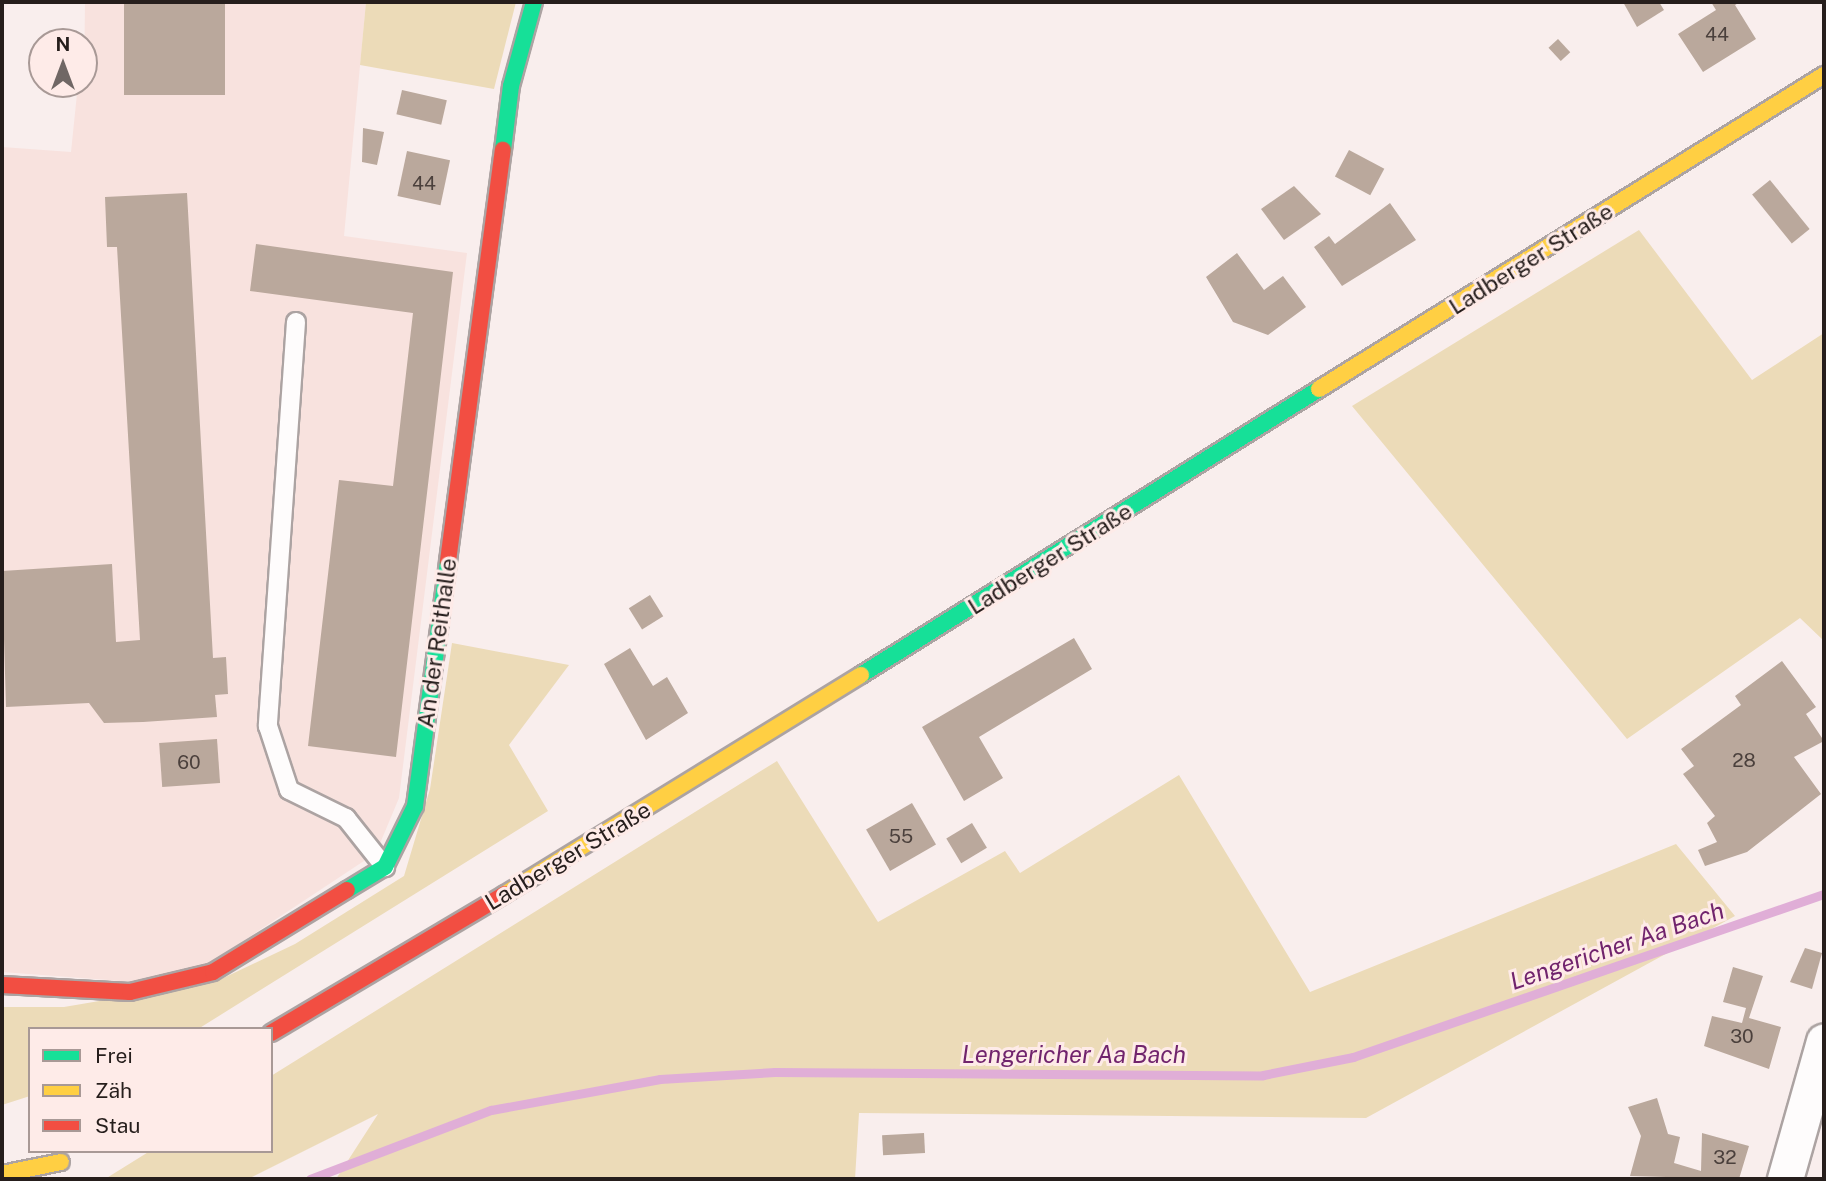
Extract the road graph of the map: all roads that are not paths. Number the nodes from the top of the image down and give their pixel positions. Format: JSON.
{"nodes":[{"id":1,"x":534,"y":2,"type":"edge"},
{"id":2,"x":1824,"y":75,"type":"edge"},
{"id":3,"x":296,"y":322,"type":"dead end"},
{"id":4,"x":385,"y":867,"type":"junction"},
{"id":5,"x":2,"y":985,"type":"edge"},
{"id":6,"x":273,"y":1032,"type":"edge"},
{"id":7,"x":1824,"y":1041,"type":"edge"},
{"id":8,"x":75,"y":1153,"type":"edge"},
{"id":9,"x":61,"y":1162,"type":"junction"},
{"id":10,"x":2,"y":1174,"type":"edge"},
{"id":11,"x":33,"y":1179,"type":"edge"},
{"id":12,"x":1786,"y":1179,"type":"edge"}],
"edges":[{"from":1,"to":4,"type":"main road","name":"An der Reithalle"},
{"from":2,"to":6,"type":"main road","name":"Ladberger Straße"},
{"from":3,"to":4,"type":"lane"},
{"from":4,"to":5,"type":"main road"},
{"from":7,"to":12,"type":"street"},
{"from":8,"to":9,"type":"main road"},
{"from":9,"to":10,"type":"main road"},
{"from":9,"to":11,"type":"main road"}]}
